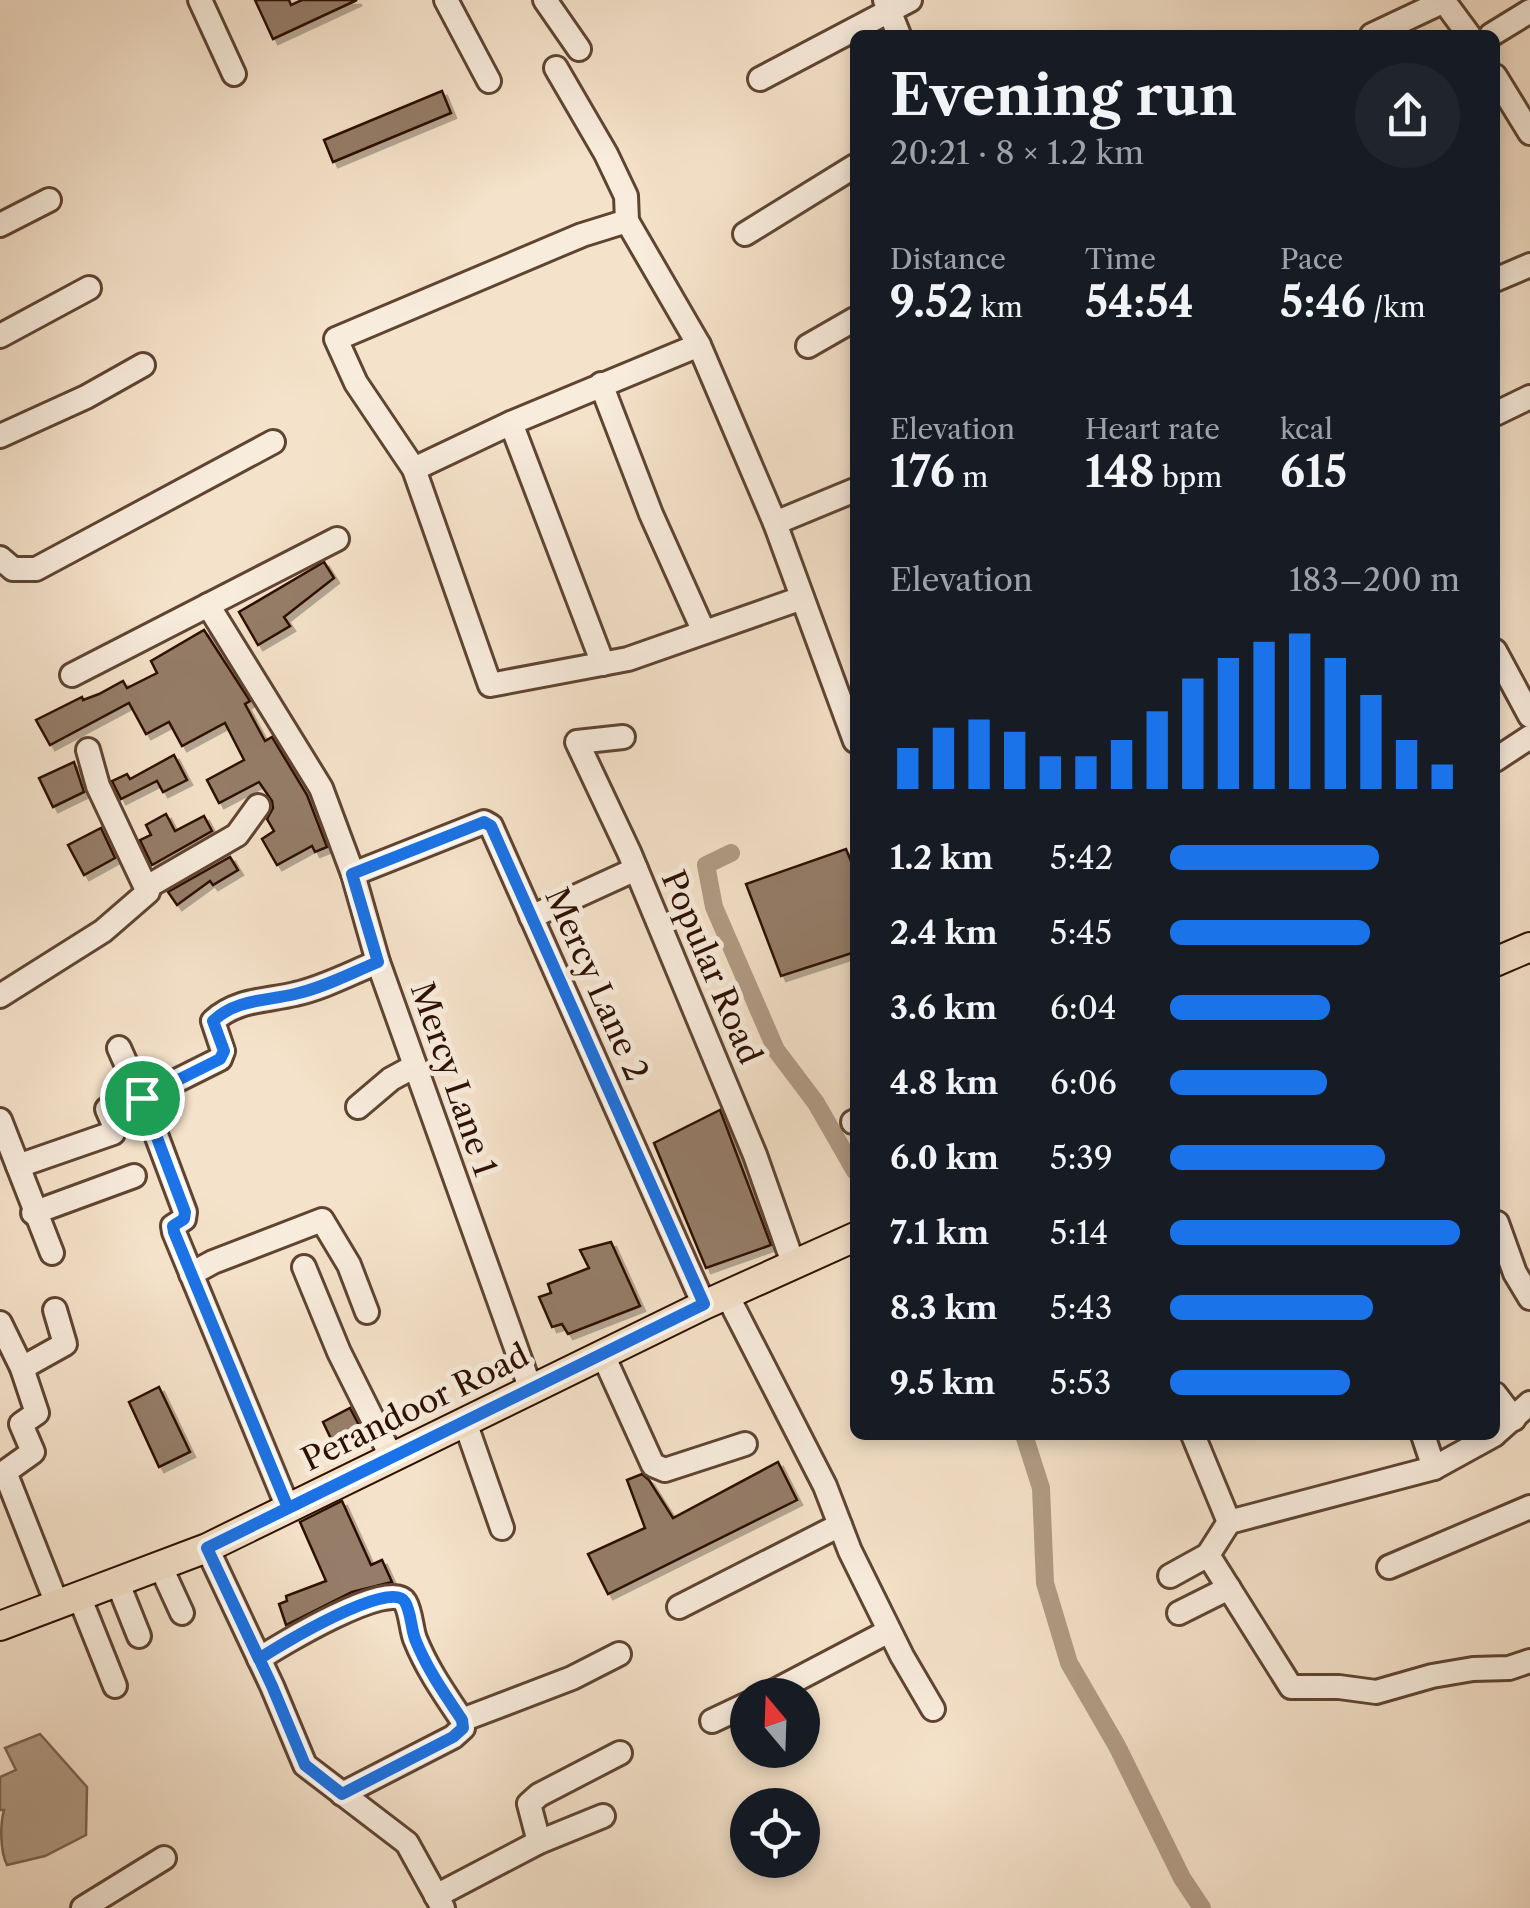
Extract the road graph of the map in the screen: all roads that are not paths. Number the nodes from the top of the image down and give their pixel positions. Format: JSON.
{"nodes":[{"id":1,"x":200,"y":0,"type":"edge"},
{"id":2,"x":446,"y":0,"type":"edge"},
{"id":3,"x":545,"y":0,"type":"edge"},
{"id":4,"x":1444,"y":0,"type":"edge"},
{"id":5,"x":895,"y":4,"type":"edge"},
{"id":6,"x":1530,"y":12,"type":"edge"},
{"id":7,"x":898,"y":30,"type":"edge"},
{"id":8,"x":1382,"y":30,"type":"edge"},
{"id":9,"x":1465,"y":30,"type":"edge"},
{"id":10,"x":1499,"y":30,"type":"edge"},
{"id":11,"x":579,"y":48,"type":"dead end"},
{"id":12,"x":556,"y":68,"type":"dead end"},
{"id":13,"x":234,"y":74,"type":"dead end"},
{"id":14,"x":760,"y":79,"type":"dead end"},
{"id":15,"x":490,"y":81,"type":"dead end"},
{"id":16,"x":1500,"y":84,"type":"edge"},
{"id":17,"x":1530,"y":133,"type":"edge"},
{"id":18,"x":850,"y":169,"type":"edge"},
{"id":19,"x":49,"y":200,"type":"dead end"},
{"id":20,"x":627,"y":221,"type":"junction"},
{"id":21,"x":0,"y":225,"type":"edge"},
{"id":22,"x":745,"y":234,"type":"dead end"},
{"id":23,"x":1530,"y":265,"type":"edge"},
{"id":24,"x":1500,"y":278,"type":"edge"},
{"id":25,"x":89,"y":288,"type":"dead end"},
{"id":26,"x":850,"y":322,"type":"edge"},
{"id":27,"x":0,"y":336,"type":"edge"},
{"id":28,"x":700,"y":345,"type":"junction"},
{"id":29,"x":808,"y":346,"type":"dead end"},
{"id":30,"x":143,"y":366,"type":"dead end"},
{"id":31,"x":601,"y":384,"type":"junction"},
{"id":32,"x":1530,"y":397,"type":"edge"},
{"id":33,"x":1500,"y":412,"type":"edge"},
{"id":34,"x":511,"y":423,"type":"junction"},
{"id":35,"x":0,"y":436,"type":"edge"},
{"id":36,"x":273,"y":442,"type":"dead end"},
{"id":37,"x":414,"y":469,"type":"junction"},
{"id":38,"x":850,"y":492,"type":"edge"},
{"id":39,"x":776,"y":523,"type":"junction"},
{"id":40,"x":337,"y":539,"type":"dead end"},
{"id":41,"x":0,"y":558,"type":"edge"},
{"id":42,"x":802,"y":598,"type":"junction"},
{"id":43,"x":208,"y":606,"type":"junction"},
{"id":44,"x":704,"y":632,"type":"junction"},
{"id":45,"x":1500,"y":660,"type":"edge"},
{"id":46,"x":603,"y":664,"type":"junction"},
{"id":47,"x":72,"y":676,"type":"dead end"},
{"id":48,"x":1530,"y":716,"type":"edge"},
{"id":49,"x":850,"y":728,"type":"edge"},
{"id":50,"x":622,"y":737,"type":"dead end"},
{"id":51,"x":1530,"y":738,"type":"edge"},
{"id":52,"x":88,"y":750,"type":"dead end"},
{"id":53,"x":1500,"y":757,"type":"edge"},
{"id":54,"x":258,"y":806,"type":"dead end"},
{"id":55,"x":636,"y":869,"type":"junction"},
{"id":56,"x":352,"y":874,"type":"junction"},
{"id":57,"x":147,"y":887,"type":"junction"},
{"id":58,"x":531,"y":917,"type":"junction"},
{"id":59,"x":1530,"y":947,"type":"edge"},
{"id":60,"x":1500,"y":960,"type":"edge"},
{"id":61,"x":378,"y":962,"type":"junction"},
{"id":62,"x":0,"y":996,"type":"edge"},
{"id":63,"x":119,"y":1048,"type":"dead end"},
{"id":64,"x":414,"y":1066,"type":"junction"},
{"id":65,"x":142,"y":1098,"type":"junction"},
{"id":66,"x":358,"y":1107,"type":"dead end"},
{"id":67,"x":107,"y":1109,"type":"dead end"},
{"id":68,"x":0,"y":1120,"type":"edge"},
{"id":69,"x":18,"y":1166,"type":"junction"},
{"id":70,"x":134,"y":1176,"type":"dead end"},
{"id":71,"x":34,"y":1212,"type":"junction"},
{"id":72,"x":1500,"y":1234,"type":"edge"},
{"id":73,"x":850,"y":1239,"type":"edge"},
{"id":74,"x":52,"y":1254,"type":"dead end"},
{"id":75,"x":793,"y":1263,"type":"junction"},
{"id":76,"x":304,"y":1267,"type":"dead end"},
{"id":77,"x":192,"y":1274,"type":"junction"},
{"id":78,"x":1530,"y":1298,"type":"edge"},
{"id":79,"x":716,"y":1300,"type":"junction"},
{"id":80,"x":56,"y":1310,"type":"dead end"},
{"id":81,"x":367,"y":1312,"type":"dead end"},
{"id":82,"x":0,"y":1323,"type":"edge"},
{"id":83,"x":603,"y":1354,"type":"junction"},
{"id":84,"x":22,"y":1368,"type":"junction"},
{"id":85,"x":530,"y":1390,"type":"junction"},
{"id":86,"x":1500,"y":1397,"type":"edge"},
{"id":87,"x":1522,"y":1411,"type":"edge"},
{"id":88,"x":466,"y":1422,"type":"junction"},
{"id":89,"x":1500,"y":1430,"type":"edge"},
{"id":90,"x":1195,"y":1440,"type":"edge"},
{"id":91,"x":1425,"y":1440,"type":"edge"},
{"id":92,"x":1485,"y":1440,"type":"edge"},
{"id":93,"x":745,"y":1444,"type":"dead end"},
{"id":94,"x":392,"y":1458,"type":"junction"},
{"id":95,"x":1434,"y":1468,"type":"junction"},
{"id":96,"x":1530,"y":1506,"type":"edge"},
{"id":97,"x":288,"y":1508,"type":"junction"},
{"id":98,"x":1229,"y":1522,"type":"junction"},
{"id":99,"x":840,"y":1525,"type":"junction"},
{"id":100,"x":502,"y":1528,"type":"dead end"},
{"id":101,"x":207,"y":1548,"type":"junction"},
{"id":102,"x":1208,"y":1555,"type":"junction"},
{"id":103,"x":160,"y":1565,"type":"junction"},
{"id":104,"x":1389,"y":1567,"type":"dead end"},
{"id":105,"x":1170,"y":1576,"type":"dead end"},
{"id":106,"x":117,"y":1581,"type":"junction"},
{"id":107,"x":1228,"y":1588,"type":"junction"},
{"id":108,"x":68,"y":1600,"type":"junction"},
{"id":109,"x":679,"y":1607,"type":"dead end"},
{"id":110,"x":182,"y":1614,"type":"dead end"},
{"id":111,"x":1179,"y":1614,"type":"dead end"},
{"id":112,"x":0,"y":1626,"type":"edge"},
{"id":113,"x":889,"y":1630,"type":"junction"},
{"id":114,"x":140,"y":1636,"type":"dead end"},
{"id":115,"x":619,"y":1654,"type":"dead end"},
{"id":116,"x":259,"y":1659,"type":"junction"},
{"id":117,"x":1530,"y":1661,"type":"edge"},
{"id":118,"x":799,"y":1678,"type":"edge"},
{"id":119,"x":115,"y":1686,"type":"dead end"},
{"id":120,"x":934,"y":1709,"type":"dead end"},
{"id":121,"x":730,"y":1712,"type":"edge"},
{"id":122,"x":462,"y":1720,"type":"junction"},
{"id":123,"x":712,"y":1721,"type":"dead end"},
{"id":124,"x":620,"y":1753,"type":"dead end"},
{"id":125,"x":342,"y":1794,"type":"junction"},
{"id":126,"x":602,"y":1816,"type":"dead end"},
{"id":127,"x":539,"y":1842,"type":"junction"},
{"id":128,"x":164,"y":1858,"type":"dead end"},
{"id":129,"x":439,"y":1902,"type":"edge"},
{"id":130,"x":83,"y":1908,"type":"edge"}],
"edges":[{"from":1,"to":13,"type":"street"},
{"from":2,"to":15,"type":"street"},
{"from":3,"to":11,"type":"street"},
{"from":4,"to":8,"type":"street"},
{"from":4,"to":9,"type":"street"},
{"from":5,"to":7,"type":"street"},
{"from":5,"to":14,"type":"street"},
{"from":6,"to":10,"type":"street"},
{"from":12,"to":20,"type":"street"},
{"from":16,"to":17,"type":"street"},
{"from":18,"to":22,"type":"street"},
{"from":19,"to":21,"type":"street"},
{"from":20,"to":28,"type":"street"},
{"from":20,"to":37,"type":"street"},
{"from":23,"to":24,"type":"street"},
{"from":25,"to":27,"type":"street"},
{"from":26,"to":29,"type":"street"},
{"from":28,"to":31,"type":"street"},
{"from":28,"to":39,"type":"street"},
{"from":30,"to":35,"type":"street"},
{"from":31,"to":34,"type":"street"},
{"from":31,"to":44,"type":"street"},
{"from":32,"to":33,"type":"street"},
{"from":34,"to":37,"type":"street"},
{"from":34,"to":46,"type":"street"},
{"from":36,"to":41,"type":"street"},
{"from":37,"to":46,"type":"street"},
{"from":38,"to":39,"type":"street"},
{"from":39,"to":42,"type":"street"},
{"from":40,"to":43,"type":"street"},
{"from":42,"to":44,"type":"street"},
{"from":42,"to":49,"type":"street"},
{"from":43,"to":47,"type":"street"},
{"from":43,"to":56,"type":"street","name":"Mercy Lane 1"},
{"from":44,"to":46,"type":"street"},
{"from":45,"to":48,"type":"street"},
{"from":50,"to":55,"type":"street","name":"Popular Road"},
{"from":51,"to":53,"type":"street"},
{"from":52,"to":57,"type":"street"},
{"from":54,"to":57,"type":"street"},
{"from":55,"to":58,"type":"street"},
{"from":55,"to":75,"type":"street","name":"Popular Road"},
{"from":56,"to":58,"type":"street","name":"Mercy Lane 2"},
{"from":56,"to":61,"type":"street","name":"Mercy Lane 1"},
{"from":57,"to":62,"type":"street"},
{"from":58,"to":79,"type":"street","name":"Mercy Lane 2"},
{"from":59,"to":60,"type":"main road"},
{"from":61,"to":64,"type":"street","name":"Mercy Lane 1"},
{"from":61,"to":65,"type":"street"},
{"from":63,"to":65,"type":"street"},
{"from":64,"to":66,"type":"street"},
{"from":64,"to":85,"type":"street","name":"Mercy Lane 1"},
{"from":65,"to":77,"type":"street"},
{"from":67,"to":69,"type":"street"},
{"from":68,"to":69,"type":"street"},
{"from":69,"to":71,"type":"street"},
{"from":70,"to":71,"type":"street"},
{"from":71,"to":74,"type":"street"},
{"from":72,"to":78,"type":"street"},
{"from":73,"to":75,"type":"main road","name":"Perandoor Road"},
{"from":75,"to":79,"type":"main road","name":"Perandoor Road"},
{"from":76,"to":94,"type":"street"},
{"from":77,"to":81,"type":"street"},
{"from":77,"to":97,"type":"street"},
{"from":79,"to":83,"type":"main road","name":"Perandoor Road"},
{"from":79,"to":99,"type":"street","name":"Mercy Lane 2"},
{"from":80,"to":84,"type":"street"},
{"from":82,"to":84,"type":"street"},
{"from":83,"to":85,"type":"main road","name":"Perandoor Road"},
{"from":83,"to":93,"type":"street"},
{"from":84,"to":108,"type":"street"},
{"from":85,"to":88,"type":"main road","name":"Perandoor Road"},
{"from":86,"to":87,"type":"street"},
{"from":87,"to":89,"type":"street"},
{"from":88,"to":94,"type":"main road","name":"Perandoor Road"},
{"from":88,"to":100,"type":"street"},
{"from":90,"to":98,"type":"street"},
{"from":91,"to":95,"type":"street"},
{"from":92,"to":95,"type":"street"},
{"from":94,"to":97,"type":"main road","name":"Perandoor Road"},
{"from":95,"to":98,"type":"street"},
{"from":96,"to":104,"type":"street"},
{"from":97,"to":101,"type":"main road","name":"Perandoor Road"},
{"from":98,"to":102,"type":"street"},
{"from":99,"to":109,"type":"street"},
{"from":99,"to":113,"type":"street","name":"Mercy Lane 2"},
{"from":101,"to":103,"type":"main road","name":"Perandoor Road"},
{"from":101,"to":116,"type":"street"},
{"from":102,"to":105,"type":"street"},
{"from":102,"to":107,"type":"street"},
{"from":103,"to":106,"type":"main road","name":"Perandoor Road"},
{"from":103,"to":110,"type":"street"},
{"from":106,"to":108,"type":"main road","name":"Perandoor Road"},
{"from":106,"to":114,"type":"street"},
{"from":107,"to":111,"type":"street"},
{"from":107,"to":117,"type":"street"},
{"from":108,"to":112,"type":"main road","name":"Perandoor Road"},
{"from":108,"to":119,"type":"street"},
{"from":113,"to":118,"type":"street"},
{"from":113,"to":120,"type":"street","name":"Mercy Lane 2"},
{"from":115,"to":122,"type":"street"},
{"from":116,"to":122,"type":"street"},
{"from":116,"to":125,"type":"street"},
{"from":121,"to":123,"type":"street"},
{"from":122,"to":125,"type":"street"},
{"from":124,"to":127,"type":"street"},
{"from":125,"to":129,"type":"street"},
{"from":126,"to":127,"type":"street"},
{"from":127,"to":129,"type":"street"},
{"from":128,"to":130,"type":"street"}]}
